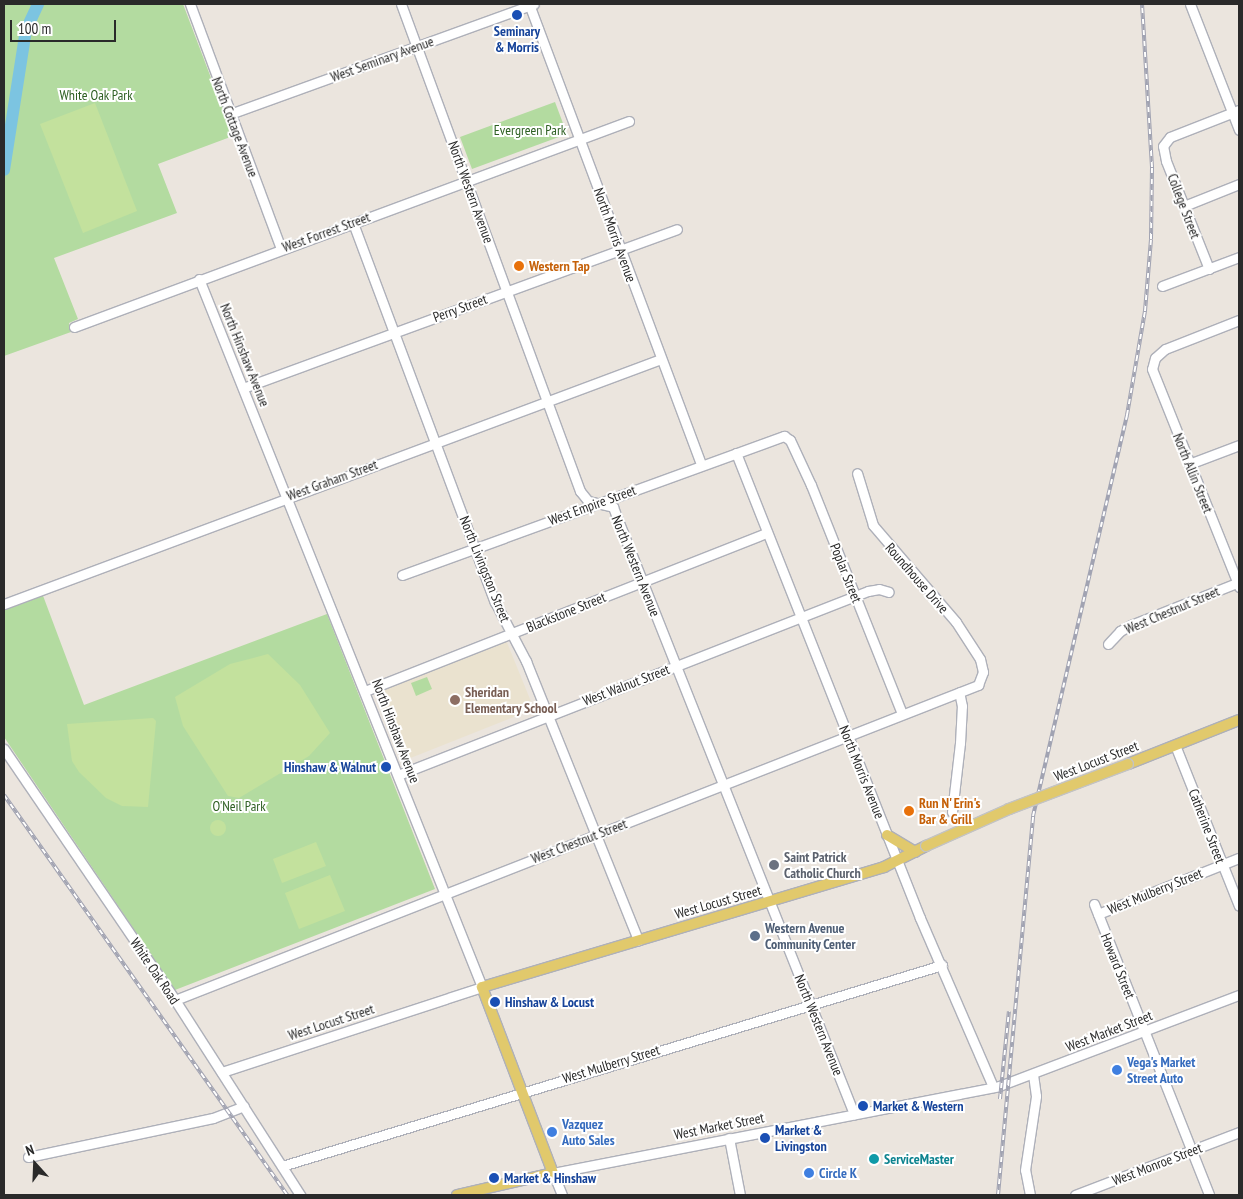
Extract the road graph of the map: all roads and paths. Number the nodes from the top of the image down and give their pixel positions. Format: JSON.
{"nodes":[{"id":1,"x":190,"y":4,"type":"edge"},
{"id":2,"x":401,"y":4,"type":"edge"},
{"id":3,"x":531,"y":4,"type":"edge"},
{"id":4,"x":1190,"y":4,"type":"edge"},
{"id":5,"x":417,"y":46,"type":"junction"},
{"id":6,"x":1236,"y":111,"type":"edge"},
{"id":7,"x":230,"y":114,"type":"junction"},
{"id":8,"x":629,"y":122,"type":"dead end"},
{"id":9,"x":1239,"y":130,"type":"edge"},
{"id":10,"x":580,"y":141,"type":"junction"},
{"id":11,"x":467,"y":182,"type":"junction"},
{"id":12,"x":1239,"y":184,"type":"edge"},
{"id":13,"x":1184,"y":206,"type":"junction"},
{"id":14,"x":353,"y":223,"type":"junction"},
{"id":15,"x":677,"y":229,"type":"dead end"},
{"id":16,"x":282,"y":249,"type":"junction"},
{"id":17,"x":621,"y":250,"type":"junction"},
{"id":18,"x":1239,"y":257,"type":"edge"},
{"id":19,"x":1209,"y":269,"type":"junction"},
{"id":20,"x":199,"y":279,"type":"junction"},
{"id":21,"x":1162,"y":286,"type":"dead end"},
{"id":22,"x":507,"y":291,"type":"junction"},
{"id":23,"x":1239,"y":320,"type":"edge"},
{"id":24,"x":74,"y":327,"type":"dead end"},
{"id":25,"x":395,"y":332,"type":"junction"},
{"id":26,"x":661,"y":359,"type":"junction"},
{"id":27,"x":243,"y":388,"type":"junction"},
{"id":28,"x":547,"y":400,"type":"junction"},
{"id":29,"x":783,"y":436,"type":"joint"},
{"id":30,"x":435,"y":441,"type":"junction"},
{"id":31,"x":1239,"y":445,"type":"edge"},
{"id":32,"x":736,"y":453,"type":"junction"},
{"id":33,"x":1189,"y":464,"type":"junction"},
{"id":34,"x":701,"y":465,"type":"junction"},
{"id":35,"x":857,"y":473,"type":"dead end"},
{"id":36,"x":288,"y":496,"type":"junction"},
{"id":37,"x":599,"y":503,"type":"junction"},
{"id":38,"x":767,"y":533,"type":"junction"},
{"id":39,"x":475,"y":548,"type":"junction"},
{"id":40,"x":402,"y":575,"type":"dead end"},
{"id":41,"x":642,"y":582,"type":"junction"},
{"id":42,"x":1239,"y":584,"type":"edge"},
{"id":43,"x":889,"y":592,"type":"dead end"},
{"id":44,"x":855,"y":596,"type":"junction"},
{"id":45,"x":4,"y":604,"type":"edge"},
{"id":46,"x":800,"y":616,"type":"junction"},
{"id":47,"x":512,"y":634,"type":"junction"},
{"id":48,"x":1108,"y":644,"type":"dead end"},
{"id":49,"x":675,"y":666,"type":"junction"},
{"id":50,"x":982,"y":680,"type":"joint"},
{"id":51,"x":365,"y":691,"type":"junction"},
{"id":52,"x":959,"y":692,"type":"junction"},
{"id":53,"x":902,"y":714,"type":"junction"},
{"id":54,"x":548,"y":716,"type":"junction"},
{"id":55,"x":1239,"y":720,"type":"edge"},
{"id":56,"x":847,"y":736,"type":"junction"},
{"id":57,"x":1175,"y":745,"type":"junction"},
{"id":58,"x":4,"y":749,"type":"edge"},
{"id":59,"x":398,"y":775,"type":"junction"},
{"id":60,"x":723,"y":784,"type":"junction"},
{"id":61,"x":952,"y":812,"type":"dead end"},
{"id":62,"x":596,"y":834,"type":"junction"},
{"id":63,"x":887,"y":835,"type":"junction"},
{"id":64,"x":914,"y":852,"type":"junction"},
{"id":65,"x":1239,"y":858,"type":"edge"},
{"id":66,"x":897,"y":861,"type":"junction"},
{"id":67,"x":1223,"y":864,"type":"junction"},
{"id":68,"x":444,"y":893,"type":"junction"},
{"id":69,"x":769,"y":901,"type":"junction"},
{"id":70,"x":1094,"y":904,"type":"dead end"},
{"id":71,"x":1239,"y":906,"type":"edge"},
{"id":72,"x":1098,"y":914,"type":"junction"},
{"id":73,"x":638,"y":940,"type":"junction"},
{"id":74,"x":942,"y":965,"type":"junction"},
{"id":75,"x":482,"y":987,"type":"junction"},
{"id":76,"x":1239,"y":995,"type":"edge"},
{"id":77,"x":174,"y":1000,"type":"junction"},
{"id":78,"x":810,"y":1004,"type":"junction"},
{"id":79,"x":1145,"y":1032,"type":"junction"},
{"id":80,"x":222,"y":1072,"type":"junction"},
{"id":81,"x":1033,"y":1075,"type":"junction"},
{"id":82,"x":993,"y":1087,"type":"junction"},
{"id":83,"x":522,"y":1091,"type":"junction"},
{"id":84,"x":244,"y":1106,"type":"junction"},
{"id":85,"x":854,"y":1114,"type":"junction"},
{"id":86,"x":1239,"y":1132,"type":"edge"},
{"id":87,"x":729,"y":1138,"type":"junction"},
{"id":88,"x":1192,"y":1150,"type":"junction"},
{"id":89,"x":28,"y":1157,"type":"dead end"},
{"id":90,"x":282,"y":1166,"type":"junction"},
{"id":91,"x":553,"y":1173,"type":"junction"},
{"id":92,"x":487,"y":1192,"type":"edge"},
{"id":93,"x":300,"y":1195,"type":"edge"},
{"id":94,"x":457,"y":1195,"type":"edge"},
{"id":95,"x":562,"y":1195,"type":"edge"},
{"id":96,"x":740,"y":1195,"type":"edge"},
{"id":97,"x":1030,"y":1195,"type":"edge"},
{"id":98,"x":1075,"y":1195,"type":"edge"},
{"id":99,"x":1209,"y":1195,"type":"edge"}],
"edges":[{"from":1,"to":7,"type":"street","name":"North Cottage Avenue"},
{"from":2,"to":5,"type":"street","name":"North Western Avenue"},
{"from":3,"to":5,"type":"street","name":"West Seminary Avenue"},
{"from":3,"to":10,"type":"street","name":"North Morris Avenue"},
{"from":4,"to":6,"type":"street"},
{"from":5,"to":7,"type":"street","name":"West Seminary Avenue"},
{"from":5,"to":11,"type":"street","name":"North Western Avenue"},
{"from":6,"to":9,"type":"street"},
{"from":6,"to":13,"type":"street","name":"College Street"},
{"from":7,"to":16,"type":"street","name":"North Cottage Avenue"},
{"from":8,"to":10,"type":"street","name":"West Forrest Street"},
{"from":10,"to":11,"type":"street","name":"West Forrest Street"},
{"from":10,"to":17,"type":"street","name":"North Morris Avenue"},
{"from":11,"to":14,"type":"street","name":"West Forrest Street"},
{"from":11,"to":22,"type":"street","name":"North Western Avenue"},
{"from":12,"to":13,"type":"street"},
{"from":13,"to":19,"type":"street","name":"College Street"},
{"from":14,"to":16,"type":"street","name":"West Forrest Street"},
{"from":14,"to":25,"type":"street","name":"North Livingston Street"},
{"from":15,"to":17,"type":"street","name":"Perry Street"},
{"from":16,"to":20,"type":"street","name":"West Forrest Street"},
{"from":17,"to":22,"type":"street","name":"Perry Street"},
{"from":17,"to":26,"type":"street","name":"North Morris Avenue"},
{"from":18,"to":19,"type":"street"},
{"from":19,"to":21,"type":"street"},
{"from":20,"to":24,"type":"street","name":"West Forrest Street"},
{"from":20,"to":27,"type":"street","name":"North Hinshaw Avenue"},
{"from":22,"to":25,"type":"street","name":"Perry Street"},
{"from":22,"to":28,"type":"street","name":"North Western Avenue"},
{"from":23,"to":33,"type":"street","name":"North Allin Street"},
{"from":25,"to":27,"type":"street","name":"Perry Street"},
{"from":25,"to":30,"type":"street","name":"North Livingston Street"},
{"from":26,"to":28,"type":"street","name":"West Graham Street"},
{"from":26,"to":34,"type":"street","name":"North Morris Avenue"},
{"from":27,"to":36,"type":"street","name":"North Hinshaw Avenue"},
{"from":28,"to":30,"type":"street","name":"West Graham Street"},
{"from":28,"to":37,"type":"street","name":"North Western Avenue"},
{"from":29,"to":32,"type":"street","name":"West Empire Street"},
{"from":29,"to":44,"type":"street","name":"Poplar Street"},
{"from":30,"to":36,"type":"street","name":"West Graham Street"},
{"from":30,"to":39,"type":"street","name":"North Livingston Street"},
{"from":31,"to":33,"type":"street"},
{"from":32,"to":34,"type":"street","name":"West Empire Street"},
{"from":32,"to":38,"type":"street","name":"North Morris Avenue"},
{"from":33,"to":42,"type":"street","name":"North Allin Street"},
{"from":34,"to":37,"type":"street","name":"West Empire Street"},
{"from":35,"to":50,"type":"street","name":"Roundhouse Drive"},
{"from":36,"to":45,"type":"street","name":"West Graham Street"},
{"from":36,"to":51,"type":"street","name":"North Hinshaw Avenue"},
{"from":37,"to":39,"type":"street","name":"West Empire Street"},
{"from":37,"to":41,"type":"street","name":"North Western Avenue"},
{"from":38,"to":41,"type":"street","name":"Blackstone Street"},
{"from":38,"to":46,"type":"street","name":"North Morris Avenue"},
{"from":39,"to":40,"type":"street","name":"West Empire Street"},
{"from":39,"to":47,"type":"street","name":"North Livingston Street"},
{"from":41,"to":47,"type":"street","name":"Blackstone Street"},
{"from":41,"to":49,"type":"street","name":"North Western Avenue"},
{"from":42,"to":48,"type":"street","name":"West Chestnut Street"},
{"from":43,"to":44,"type":"street","name":"West Walnut Street"},
{"from":44,"to":46,"type":"street","name":"West Walnut Street"},
{"from":44,"to":53,"type":"street","name":"Poplar Street"},
{"from":46,"to":49,"type":"street","name":"West Walnut Street"},
{"from":46,"to":56,"type":"street","name":"North Morris Avenue"},
{"from":47,"to":51,"type":"street","name":"Blackstone Street"},
{"from":47,"to":54,"type":"street","name":"North Livingston Street"},
{"from":49,"to":54,"type":"street","name":"West Walnut Street"},
{"from":49,"to":60,"type":"street","name":"North Western Avenue"},
{"from":50,"to":52,"type":"street","name":"West Chestnut Street"},
{"from":51,"to":59,"type":"street","name":"North Hinshaw Avenue"},
{"from":52,"to":53,"type":"street","name":"West Chestnut Street"},
{"from":52,"to":61,"type":"street"},
{"from":53,"to":56,"type":"street","name":"West Chestnut Street"},
{"from":54,"to":59,"type":"street","name":"West Walnut Street"},
{"from":54,"to":62,"type":"street","name":"North Livingston Street"},
{"from":55,"to":57,"type":"main road","name":"West Locust Street"},
{"from":56,"to":60,"type":"street","name":"West Chestnut Street"},
{"from":56,"to":63,"type":"street","name":"North Morris Avenue"},
{"from":57,"to":64,"type":"main road","name":"West Locust Street","bridge":true},
{"from":57,"to":67,"type":"street","name":"Catherine Street"},
{"from":58,"to":77,"type":"street","name":"White Oak Road"},
{"from":59,"to":68,"type":"street","name":"North Hinshaw Avenue"},
{"from":60,"to":62,"type":"street","name":"West Chestnut Street"},
{"from":60,"to":69,"type":"street","name":"North Western Avenue"},
{"from":62,"to":68,"type":"street","name":"West Chestnut Street"},
{"from":62,"to":73,"type":"street","name":"North Livingston Street"},
{"from":63,"to":64,"type":"main road"},
{"from":63,"to":66,"type":"street","name":"North Morris Avenue"},
{"from":64,"to":66,"type":"main road","name":"West Locust Street"},
{"from":65,"to":67,"type":"street","name":"West Mulberry Street"},
{"from":66,"to":69,"type":"main road","name":"West Locust Street"},
{"from":66,"to":74,"type":"street","name":"North Morris Avenue"},
{"from":67,"to":71,"type":"street","name":"Catherine Street"},
{"from":67,"to":72,"type":"street","name":"West Mulberry Street"},
{"from":68,"to":75,"type":"street","name":"North Hinshaw Avenue"},
{"from":68,"to":77,"type":"street","name":"West Chestnut Street"},
{"from":69,"to":73,"type":"main road","name":"West Locust Street"},
{"from":69,"to":78,"type":"street","name":"North Western Avenue"},
{"from":70,"to":72,"type":"street","name":"Howard Street"},
{"from":72,"to":79,"type":"street","name":"Howard Street"},
{"from":73,"to":75,"type":"main road","name":"West Locust Street"},
{"from":74,"to":78,"type":"street","name":"West Mulberry Street"},
{"from":74,"to":82,"type":"street","name":"North Morris Avenue"},
{"from":75,"to":80,"type":"street","name":"West Locust Street"},
{"from":75,"to":83,"type":"main road","name":"North Hinshaw Avenue"},
{"from":76,"to":79,"type":"street","name":"West Market Street"},
{"from":77,"to":80,"type":"street","name":"White Oak Road"},
{"from":78,"to":83,"type":"street","name":"West Mulberry Street"},
{"from":78,"to":85,"type":"street","name":"North Western Avenue"},
{"from":79,"to":81,"type":"street","name":"West Market Street"},
{"from":79,"to":88,"type":"street","name":"Howard Street"},
{"from":80,"to":84,"type":"street","name":"White Oak Road"},
{"from":81,"to":82,"type":"street","name":"West Market Street"},
{"from":81,"to":97,"type":"street"},
{"from":82,"to":85,"type":"street","name":"West Market Street"},
{"from":83,"to":90,"type":"street","name":"West Mulberry Street"},
{"from":83,"to":91,"type":"main road","name":"North Hinshaw Avenue"},
{"from":84,"to":89,"type":"street"},
{"from":84,"to":90,"type":"street","name":"White Oak Road"},
{"from":85,"to":87,"type":"street","name":"West Market Street"},
{"from":86,"to":88,"type":"street","name":"West Monroe Street"},
{"from":87,"to":91,"type":"street","name":"West Market Street"},
{"from":87,"to":96,"type":"street"},
{"from":88,"to":98,"type":"street","name":"West Monroe Street"},
{"from":88,"to":99,"type":"street","name":"Howard Street"},
{"from":90,"to":93,"type":"street","name":"White Oak Road"},
{"from":91,"to":92,"type":"main road","name":"West Market Street"},
{"from":91,"to":95,"type":"street","name":"North Hinshaw Avenue"},
{"from":92,"to":94,"type":"main road","name":"West Market Street"}]}
